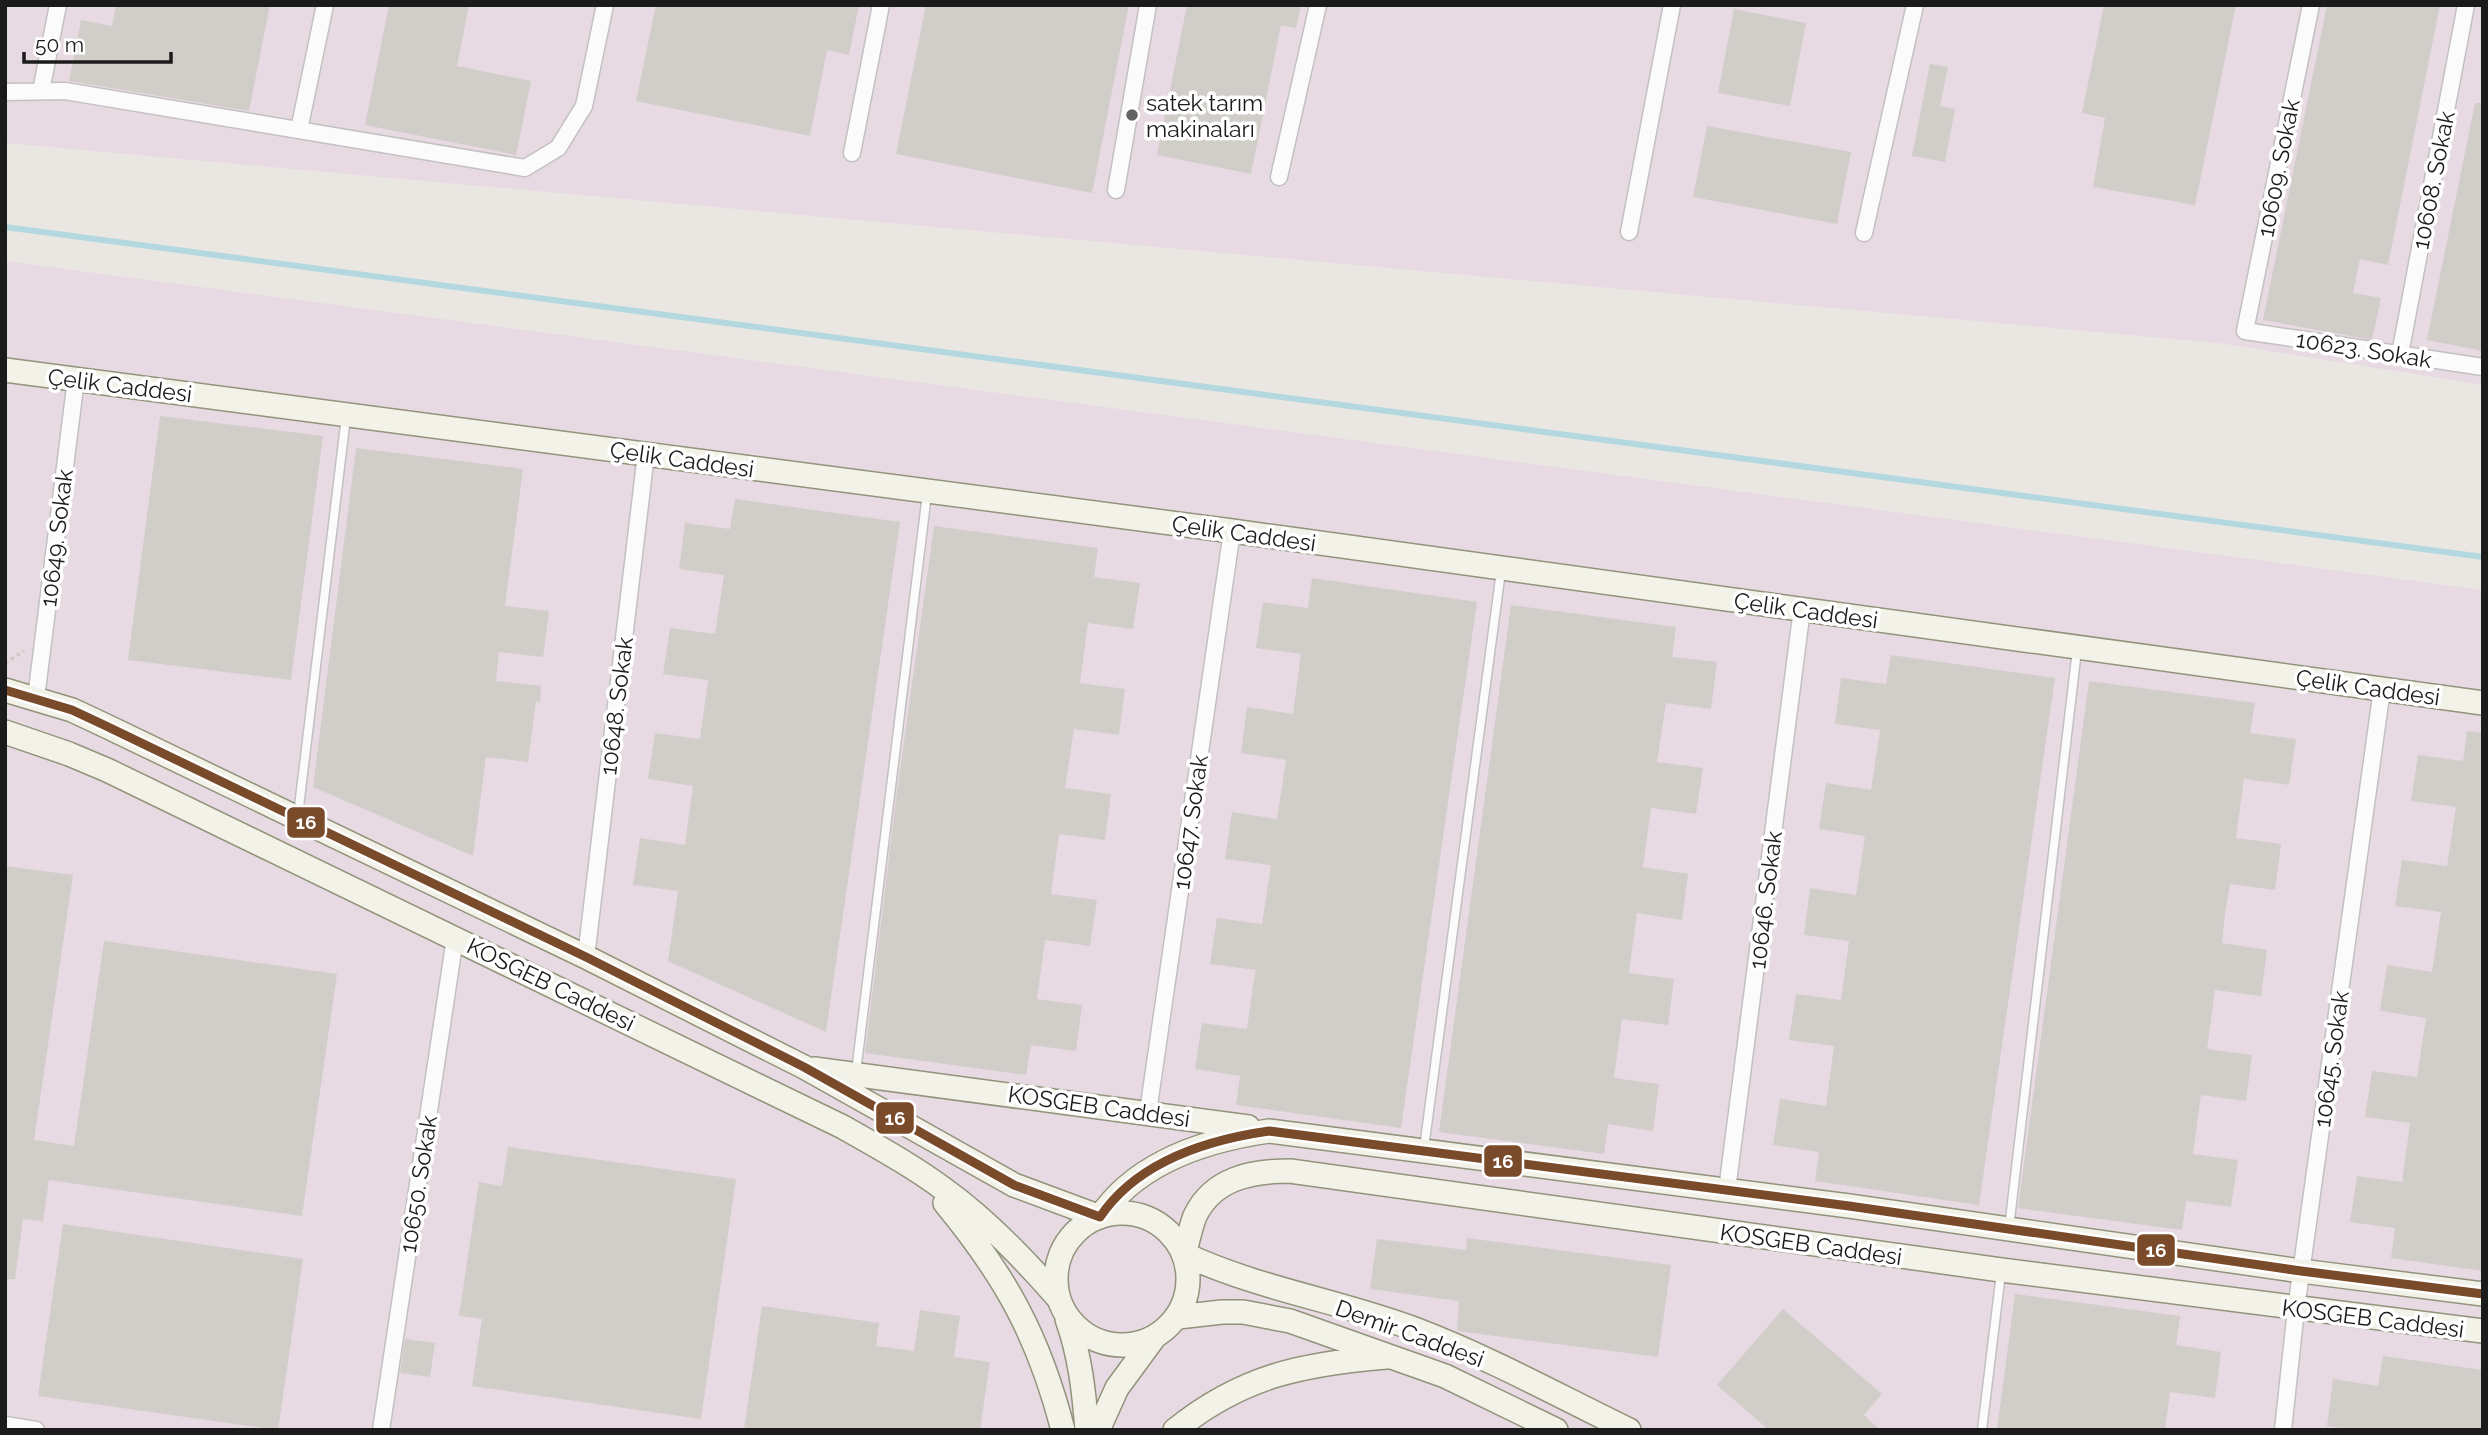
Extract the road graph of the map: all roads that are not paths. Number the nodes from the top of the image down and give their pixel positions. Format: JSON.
{"nodes":[{"id":1,"x":58,"y":5,"type":"edge"},
{"id":2,"x":325,"y":5,"type":"edge"},
{"id":3,"x":605,"y":5,"type":"edge"},
{"id":4,"x":881,"y":5,"type":"edge"},
{"id":5,"x":1148,"y":5,"type":"edge"},
{"id":6,"x":1318,"y":5,"type":"edge"},
{"id":7,"x":1672,"y":5,"type":"edge"},
{"id":8,"x":1915,"y":5,"type":"edge"},
{"id":9,"x":2311,"y":5,"type":"edge"},
{"id":10,"x":2466,"y":5,"type":"edge"},
{"id":11,"x":41,"y":91,"type":"junction"},
{"id":12,"x":5,"y":92,"type":"edge"},
{"id":13,"x":299,"y":130,"type":"junction"},
{"id":14,"x":852,"y":153,"type":"dead end"},
{"id":15,"x":1279,"y":177,"type":"dead end"},
{"id":16,"x":1116,"y":190,"type":"dead end"},
{"id":17,"x":1629,"y":232,"type":"dead end"},
{"id":18,"x":1864,"y":233,"type":"dead end"},
{"id":19,"x":2245,"y":331,"type":"joint"},
{"id":20,"x":2400,"y":354,"type":"junction"},
{"id":21,"x":2483,"y":367,"type":"edge"},
{"id":22,"x":5,"y":370,"type":"edge"},
{"id":23,"x":76,"y":379,"type":"junction"},
{"id":24,"x":346,"y":414,"type":"junction"},
{"id":25,"x":646,"y":454,"type":"junction"},
{"id":26,"x":927,"y":491,"type":"junction"},
{"id":27,"x":1232,"y":531,"type":"junction"},
{"id":28,"x":1501,"y":568,"type":"junction"},
{"id":29,"x":1802,"y":609,"type":"junction"},
{"id":30,"x":2077,"y":647,"type":"junction"},
{"id":31,"x":2382,"y":689,"type":"junction"},
{"id":32,"x":5,"y":690,"type":"edge"},
{"id":33,"x":36,"y":698,"type":"junction"},
{"id":34,"x":2483,"y":703,"type":"edge"},
{"id":35,"x":5,"y":732,"type":"edge"},
{"id":36,"x":297,"y":819,"type":"junction"},
{"id":37,"x":455,"y":938,"type":"junction"},
{"id":38,"x":586,"y":957,"type":"junction"},
{"id":39,"x":804,"y":1067,"type":"junction"},
{"id":40,"x":856,"y":1074,"type":"junction"},
{"id":41,"x":1148,"y":1112,"type":"junction"},
{"id":42,"x":1269,"y":1130,"type":"junction"},
{"id":43,"x":1424,"y":1150,"type":"junction"},
{"id":44,"x":921,"y":1174,"type":"junction"},
{"id":45,"x":1727,"y":1191,"type":"junction"},
{"id":46,"x":1100,"y":1217,"type":"junction"},
{"id":47,"x":2009,"y":1229,"type":"junction"},
{"id":48,"x":1184,"y":1254,"type":"junction"},
{"id":49,"x":2001,"y":1270,"type":"junction"},
{"id":50,"x":2301,"y":1271,"type":"junction"},
{"id":51,"x":2483,"y":1294,"type":"edge"},
{"id":52,"x":1061,"y":1305,"type":"junction"},
{"id":53,"x":2296,"y":1309,"type":"junction"},
{"id":54,"x":1178,"y":1317,"type":"junction"},
{"id":55,"x":2483,"y":1331,"type":"edge"},
{"id":56,"x":1153,"y":1339,"type":"junction"},
{"id":57,"x":1395,"y":1356,"type":"junction"},
{"id":58,"x":5,"y":1425,"type":"edge"},
{"id":59,"x":36,"y":1430,"type":"edge"},
{"id":60,"x":382,"y":1430,"type":"edge"},
{"id":61,"x":1063,"y":1430,"type":"edge"},
{"id":62,"x":1087,"y":1430,"type":"edge"},
{"id":63,"x":1098,"y":1430,"type":"edge"},
{"id":64,"x":1175,"y":1430,"type":"edge"},
{"id":65,"x":1556,"y":1430,"type":"edge"},
{"id":66,"x":1629,"y":1430,"type":"edge"},
{"id":67,"x":1982,"y":1430,"type":"edge"},
{"id":68,"x":2283,"y":1430,"type":"edge"}],
"edges":[{"from":1,"to":11,"type":"street"},
{"from":2,"to":13,"type":"street"},
{"from":3,"to":13,"type":"street"},
{"from":4,"to":14,"type":"street"},
{"from":5,"to":16,"type":"street"},
{"from":6,"to":15,"type":"street"},
{"from":7,"to":17,"type":"street"},
{"from":8,"to":18,"type":"street"},
{"from":9,"to":19,"type":"street","name":"10609. Sokak"},
{"from":10,"to":20,"type":"street","name":"10608. Sokak"},
{"from":11,"to":12,"type":"street"},
{"from":11,"to":13,"type":"street"},
{"from":19,"to":20,"type":"street","name":"10623. Sokak"},
{"from":20,"to":21,"type":"street","name":"10623. Sokak"},
{"from":22,"to":23,"type":"main road","name":"Çelik Caddesi"},
{"from":23,"to":24,"type":"main road","name":"Çelik Caddesi"},
{"from":23,"to":33,"type":"street","name":"10649. Sokak"},
{"from":24,"to":25,"type":"main road","name":"Çelik Caddesi"},
{"from":24,"to":36,"type":"lane"},
{"from":25,"to":26,"type":"main road","name":"Çelik Caddesi"},
{"from":25,"to":38,"type":"street","name":"10648. Sokak"},
{"from":26,"to":27,"type":"main road","name":"Çelik Caddesi"},
{"from":26,"to":40,"type":"lane"},
{"from":27,"to":28,"type":"main road","name":"Çelik Caddesi"},
{"from":27,"to":41,"type":"street","name":"10647. Sokak"},
{"from":28,"to":29,"type":"main road","name":"Çelik Caddesi"},
{"from":28,"to":43,"type":"lane"},
{"from":29,"to":30,"type":"main road","name":"Çelik Caddesi"},
{"from":29,"to":45,"type":"street","name":"10646. Sokak"},
{"from":30,"to":31,"type":"main road","name":"Çelik Caddesi"},
{"from":30,"to":47,"type":"lane"},
{"from":31,"to":34,"type":"main road","name":"Çelik Caddesi"},
{"from":31,"to":50,"type":"street","name":"10645. Sokak"},
{"from":32,"to":33,"type":"main road","name":"KOSGEB Caddesi"},
{"from":33,"to":36,"type":"main road","name":"KOSGEB Caddesi"},
{"from":35,"to":37,"type":"main road","name":"KOSGEB Caddesi"},
{"from":36,"to":38,"type":"main road","name":"KOSGEB Caddesi"},
{"from":37,"to":44,"type":"main road","name":"KOSGEB Caddesi"},
{"from":37,"to":60,"type":"street","name":"10650. Sokak"},
{"from":38,"to":39,"type":"main road","name":"KOSGEB Caddesi"},
{"from":39,"to":40,"type":"main road","name":"KOSGEB Caddesi"},
{"from":39,"to":46,"type":"main road","name":"KOSGEB Caddesi"},
{"from":40,"to":41,"type":"main road","name":"KOSGEB Caddesi"},
{"from":41,"to":42,"type":"main road","name":"KOSGEB Caddesi"},
{"from":42,"to":43,"type":"main road","name":"KOSGEB Caddesi"},
{"from":42,"to":46,"type":"main road","name":"KOSGEB Caddesi"},
{"from":43,"to":45,"type":"main road","name":"KOSGEB Caddesi"},
{"from":44,"to":52,"type":"main road","name":"KOSGEB Caddesi"},
{"from":44,"to":61,"type":"main road"},
{"from":45,"to":47,"type":"main road","name":"KOSGEB Caddesi"},
{"from":46,"to":48,"type":"main road"},
{"from":46,"to":52,"type":"main road"},
{"from":47,"to":50,"type":"main road","name":"KOSGEB Caddesi"},
{"from":48,"to":49,"type":"main road","name":"KOSGEB Caddesi"},
{"from":48,"to":54,"type":"main road"},
{"from":48,"to":66,"type":"main road","name":"Demir Caddesi"},
{"from":49,"to":53,"type":"main road","name":"KOSGEB Caddesi"},
{"from":49,"to":67,"type":"lane"},
{"from":50,"to":51,"type":"main road","name":"KOSGEB Caddesi"},
{"from":50,"to":53,"type":"street","name":"10645. Sokak"},
{"from":52,"to":56,"type":"main road"},
{"from":52,"to":62,"type":"main road"},
{"from":53,"to":55,"type":"main road","name":"KOSGEB Caddesi"},
{"from":53,"to":68,"type":"street","name":"10645. Sokak"},
{"from":54,"to":56,"type":"main road"},
{"from":54,"to":57,"type":"main road","name":"Demir Caddesi"},
{"from":56,"to":63,"type":"main road"},
{"from":57,"to":64,"type":"main road"},
{"from":57,"to":65,"type":"main road","name":"Demir Caddesi"},
{"from":58,"to":59,"type":"street"}]}
